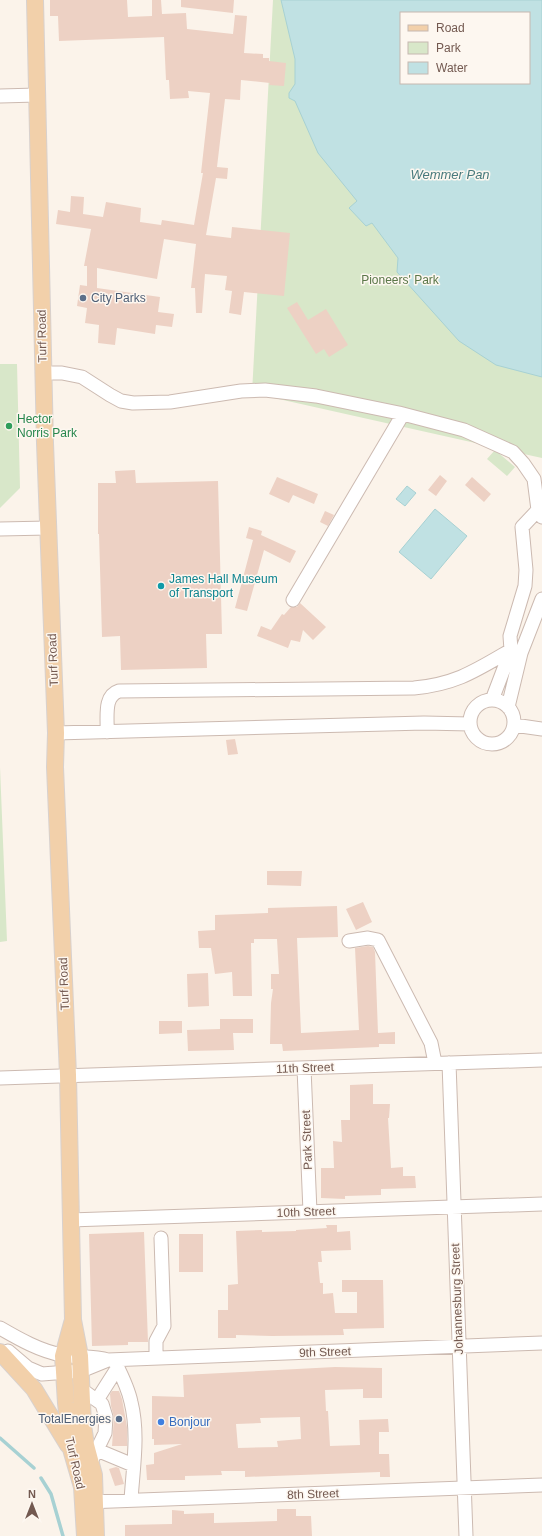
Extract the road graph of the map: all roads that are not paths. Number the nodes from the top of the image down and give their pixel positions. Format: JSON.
{"nodes":[{"id":1,"x":34,"y":0,"type":"edge"},
{"id":2,"x":37,"y":95,"type":"junction"},
{"id":3,"x":0,"y":96,"type":"edge"},
{"id":4,"x":43,"y":374,"type":"junction"},
{"id":5,"x":403,"y":414,"type":"junction"},
{"id":6,"x":540,"y":513,"type":"edge"},
{"id":7,"x":48,"y":528,"type":"junction"},
{"id":8,"x":0,"y":529,"type":"edge"},
{"id":9,"x":542,"y":599,"type":"edge"},
{"id":10,"x":293,"y":600,"type":"dead end"},
{"id":11,"x":516,"y":652,"type":"junction"},
{"id":12,"x":492,"y":700,"type":"junction"},
{"id":13,"x":508,"y":707,"type":"junction"},
{"id":14,"x":470,"y":724,"type":"junction"},
{"id":15,"x":514,"y":725,"type":"junction"},
{"id":16,"x":542,"y":729,"type":"edge"},
{"id":17,"x":107,"y":732,"type":"junction"},
{"id":18,"x":56,"y":733,"type":"junction"},
{"id":19,"x":349,"y":941,"type":"dead end"},
{"id":20,"x":542,"y":1060,"type":"edge"},
{"id":21,"x":435,"y":1063,"type":"junction"},
{"id":22,"x":449,"y":1063,"type":"junction"},
{"id":23,"x":304,"y":1068,"type":"junction"},
{"id":24,"x":68,"y":1075,"type":"junction"},
{"id":25,"x":0,"y":1078,"type":"edge"},
{"id":26,"x":542,"y":1204,"type":"edge"},
{"id":27,"x":454,"y":1207,"type":"junction"},
{"id":28,"x":310,"y":1212,"type":"junction"},
{"id":29,"x":70,"y":1220,"type":"junction"},
{"id":30,"x":161,"y":1238,"type":"dead end"},
{"id":31,"x":73,"y":1320,"type":"junction"},
{"id":32,"x":0,"y":1328,"type":"edge"},
{"id":33,"x":542,"y":1343,"type":"edge"},
{"id":34,"x":0,"y":1346,"type":"edge"},
{"id":35,"x":459,"y":1346,"type":"junction"},
{"id":36,"x":0,"y":1352,"type":"edge"},
{"id":37,"x":63,"y":1356,"type":"junction"},
{"id":38,"x":156,"y":1358,"type":"junction"},
{"id":39,"x":113,"y":1362,"type":"junction"},
{"id":40,"x":81,"y":1364,"type":"junction"},
{"id":41,"x":64,"y":1373,"type":"junction"},
{"id":42,"x":81,"y":1389,"type":"junction"},
{"id":43,"x":97,"y":1400,"type":"junction"},
{"id":44,"x":71,"y":1449,"type":"junction"},
{"id":45,"x":94,"y":1456,"type":"junction"},
{"id":46,"x":134,"y":1465,"type":"junction"},
{"id":47,"x":542,"y":1485,"type":"edge"},
{"id":48,"x":464,"y":1488,"type":"junction"},
{"id":49,"x":131,"y":1500,"type":"junction"},
{"id":50,"x":89,"y":1502,"type":"junction"},
{"id":51,"x":85,"y":1536,"type":"edge"},
{"id":52,"x":96,"y":1536,"type":"edge"},
{"id":53,"x":466,"y":1536,"type":"edge"}],
"edges":[{"from":1,"to":2,"type":"main road","name":"Turf Road"},
{"from":2,"to":3,"type":"street"},
{"from":2,"to":4,"type":"main road","name":"Turf Road"},
{"from":4,"to":5,"type":"street"},
{"from":4,"to":7,"type":"main road","name":"Turf Road"},
{"from":5,"to":6,"type":"street"},
{"from":5,"to":10,"type":"street"},
{"from":6,"to":11,"type":"street"},
{"from":7,"to":8,"type":"street"},
{"from":7,"to":18,"type":"main road","name":"Turf Road"},
{"from":9,"to":11,"type":"street"},
{"from":11,"to":12,"type":"street"},
{"from":11,"to":13,"type":"street"},
{"from":11,"to":17,"type":"street"},
{"from":12,"to":13,"type":"street"},
{"from":12,"to":14,"type":"street"},
{"from":13,"to":15,"type":"street"},
{"from":14,"to":15,"type":"street"},
{"from":14,"to":17,"type":"street"},
{"from":15,"to":16,"type":"street"},
{"from":17,"to":18,"type":"street"},
{"from":18,"to":24,"type":"main road","name":"Turf Road"},
{"from":19,"to":21,"type":"street"},
{"from":20,"to":22,"type":"street","name":"11th Street"},
{"from":21,"to":22,"type":"street","name":"11th Street"},
{"from":21,"to":23,"type":"street","name":"11th Street"},
{"from":22,"to":27,"type":"street","name":"Johannesburg Street"},
{"from":23,"to":24,"type":"street","name":"11th Street"},
{"from":23,"to":28,"type":"street","name":"Park Street"},
{"from":24,"to":25,"type":"street","name":"11th Street"},
{"from":24,"to":29,"type":"main road","name":"Turf Road"},
{"from":26,"to":27,"type":"street","name":"10th Street"},
{"from":27,"to":28,"type":"street","name":"10th Street"},
{"from":27,"to":35,"type":"street","name":"Johannesburg Street"},
{"from":28,"to":29,"type":"street","name":"10th Street"},
{"from":29,"to":31,"type":"main road","name":"Turf Road"},
{"from":30,"to":38,"type":"street"},
{"from":31,"to":37,"type":"main road","name":"Turf Road"},
{"from":31,"to":40,"type":"main road","name":"Turf Road"},
{"from":32,"to":37,"type":"street"},
{"from":33,"to":35,"type":"street","name":"9th Street"},
{"from":34,"to":41,"type":"street"},
{"from":35,"to":38,"type":"street","name":"9th Street"},
{"from":35,"to":48,"type":"street","name":"Johannesburg Street"},
{"from":36,"to":44,"type":"main road"},
{"from":37,"to":40,"type":"street"},
{"from":37,"to":41,"type":"main road","name":"Turf Road"},
{"from":38,"to":39,"type":"street","name":"9th Street"},
{"from":39,"to":40,"type":"street","name":"9th Street"},
{"from":39,"to":43,"type":"street"},
{"from":39,"to":46,"type":"street"},
{"from":40,"to":41,"type":"street"},
{"from":40,"to":42,"type":"main road","name":"Turf Road"},
{"from":41,"to":44,"type":"main road","name":"Turf Road"},
{"from":42,"to":43,"type":"street"},
{"from":42,"to":45,"type":"main road","name":"Turf Road"},
{"from":43,"to":45,"type":"street"},
{"from":44,"to":50,"type":"main road","name":"Turf Road"},
{"from":45,"to":46,"type":"street"},
{"from":45,"to":50,"type":"main road","name":"Turf Road"},
{"from":46,"to":49,"type":"street"},
{"from":47,"to":48,"type":"street","name":"8th Street"},
{"from":48,"to":49,"type":"street","name":"8th Street"},
{"from":48,"to":53,"type":"street","name":"Johannesburg Street"},
{"from":49,"to":50,"type":"street","name":"8th Street"},
{"from":50,"to":51,"type":"main road","name":"Turf Road"},
{"from":50,"to":52,"type":"main road","name":"Turf Road"}]}
